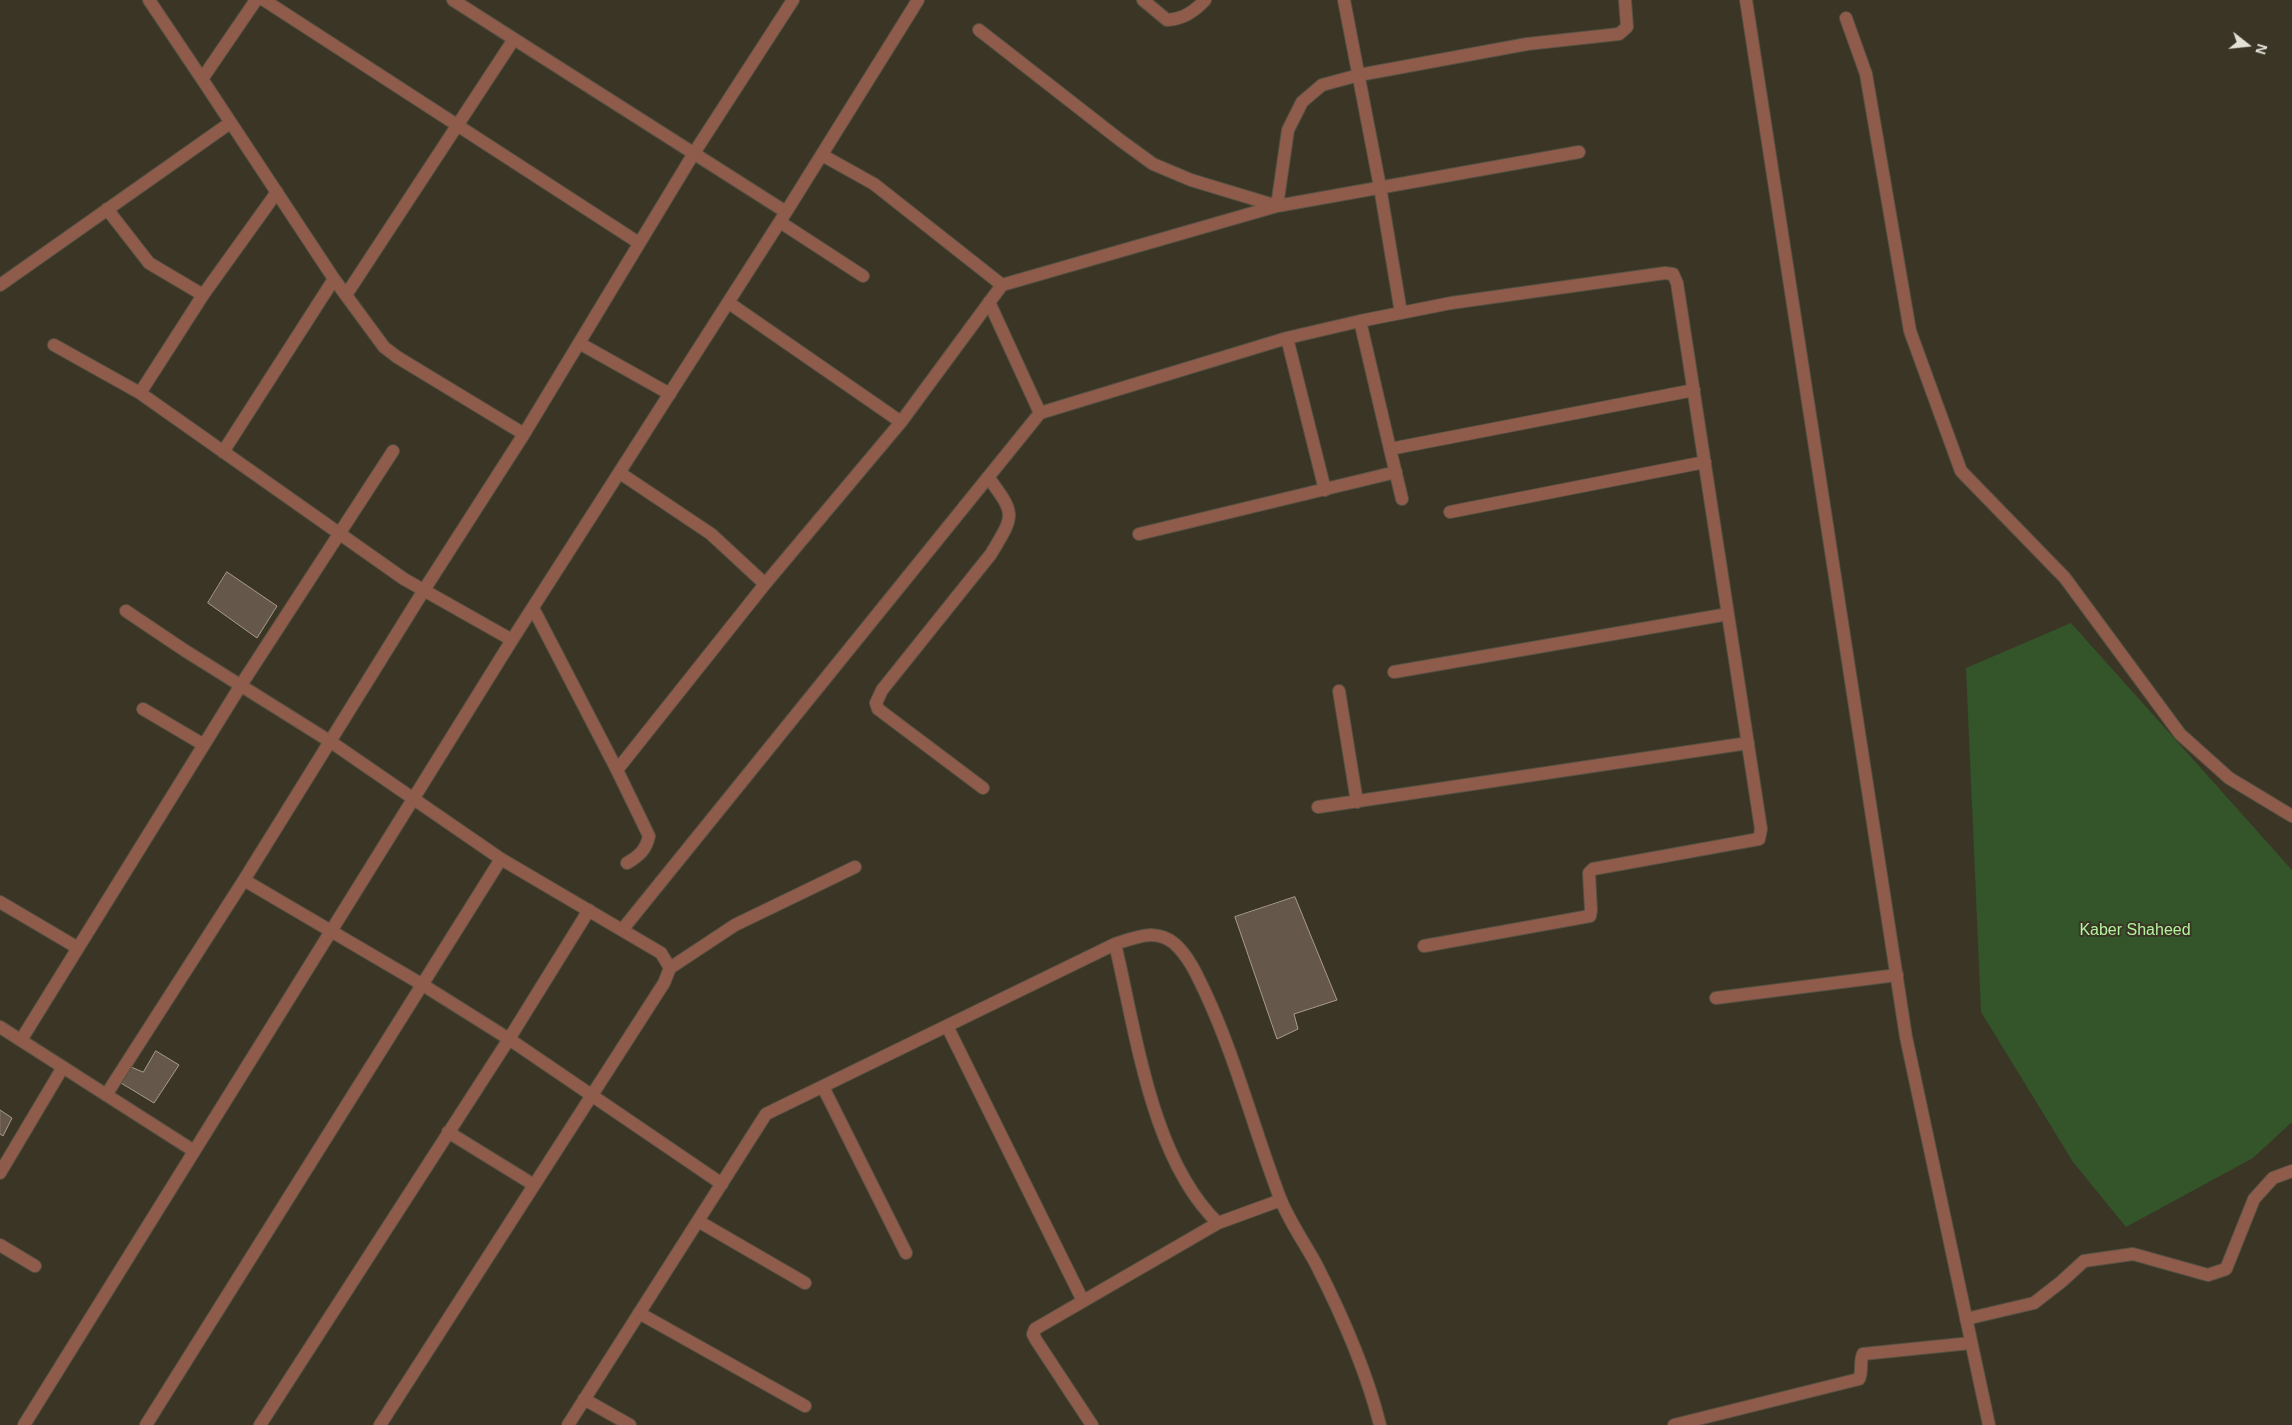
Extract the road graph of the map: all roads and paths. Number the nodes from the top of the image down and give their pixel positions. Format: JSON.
{"nodes":[{"id":1,"x":149,"y":0,"type":"edge"},
{"id":2,"x":256,"y":0,"type":"edge"},
{"id":3,"x":264,"y":0,"type":"edge"},
{"id":4,"x":453,"y":0,"type":"edge"},
{"id":5,"x":793,"y":0,"type":"edge"},
{"id":6,"x":918,"y":0,"type":"edge"},
{"id":7,"x":1143,"y":0,"type":"edge"},
{"id":8,"x":1204,"y":0,"type":"edge"},
{"id":9,"x":1344,"y":0,"type":"edge"},
{"id":10,"x":1626,"y":0,"type":"edge"},
{"id":11,"x":1746,"y":0,"type":"edge"},
{"id":12,"x":1846,"y":18,"type":"dead end"},
{"id":13,"x":979,"y":30,"type":"dead end"},
{"id":14,"x":514,"y":38,"type":"junction"},
{"id":15,"x":1359,"y":75,"type":"junction"},
{"id":16,"x":202,"y":80,"type":"junction"},
{"id":17,"x":230,"y":123,"type":"junction"},
{"id":18,"x":457,"y":126,"type":"junction"},
{"id":19,"x":1579,"y":152,"type":"dead end"},
{"id":20,"x":694,"y":154,"type":"junction"},
{"id":21,"x":822,"y":155,"type":"junction"},
{"id":22,"x":1380,"y":187,"type":"junction"},
{"id":23,"x":277,"y":192,"type":"junction"},
{"id":24,"x":1277,"y":206,"type":"junction"},
{"id":25,"x":107,"y":209,"type":"junction"},
{"id":26,"x":783,"y":217,"type":"junction"},
{"id":27,"x":639,"y":243,"type":"junction"},
{"id":28,"x":863,"y":276,"type":"dead end"},
{"id":29,"x":334,"y":279,"type":"junction"},
{"id":30,"x":0,"y":285,"type":"edge"},
{"id":31,"x":1002,"y":285,"type":"junction"},
{"id":32,"x":203,"y":295,"type":"junction"},
{"id":33,"x":346,"y":295,"type":"junction"},
{"id":34,"x":989,"y":302,"type":"junction"},
{"id":35,"x":729,"y":303,"type":"junction"},
{"id":36,"x":1401,"y":312,"type":"junction"},
{"id":37,"x":1360,"y":321,"type":"junction"},
{"id":38,"x":1287,"y":338,"type":"junction"},
{"id":39,"x":579,"y":343,"type":"junction"},
{"id":40,"x":54,"y":344,"type":"dead end"},
{"id":41,"x":1694,"y":390,"type":"junction"},
{"id":42,"x":140,"y":393,"type":"junction"},
{"id":43,"x":670,"y":394,"type":"junction"},
{"id":44,"x":1040,"y":413,"type":"junction"},
{"id":45,"x":901,"y":422,"type":"junction"},
{"id":46,"x":524,"y":434,"type":"junction"},
{"id":47,"x":1390,"y":449,"type":"junction"},
{"id":48,"x":393,"y":451,"type":"dead end"},
{"id":49,"x":223,"y":452,"type":"junction"},
{"id":50,"x":1705,"y":462,"type":"junction"},
{"id":51,"x":1396,"y":472,"type":"junction"},
{"id":52,"x":620,"y":473,"type":"junction"},
{"id":53,"x":988,"y":477,"type":"junction"},
{"id":54,"x":1325,"y":490,"type":"junction"},
{"id":55,"x":1402,"y":499,"type":"dead end"},
{"id":56,"x":1450,"y":512,"type":"dead end"},
{"id":57,"x":339,"y":533,"type":"junction"},
{"id":58,"x":1139,"y":534,"type":"dead end"},
{"id":59,"x":765,"y":584,"type":"junction"},
{"id":60,"x":424,"y":590,"type":"junction"},
{"id":61,"x":533,"y":608,"type":"junction"},
{"id":62,"x":126,"y":611,"type":"dead end"},
{"id":63,"x":1728,"y":614,"type":"junction"},
{"id":64,"x":512,"y":640,"type":"junction"},
{"id":65,"x":1394,"y":672,"type":"dead end"},
{"id":66,"x":241,"y":686,"type":"junction"},
{"id":67,"x":1339,"y":691,"type":"dead end"},
{"id":68,"x":143,"y":709,"type":"dead end"},
{"id":69,"x":331,"y":742,"type":"junction"},
{"id":70,"x":1748,"y":743,"type":"junction"},
{"id":71,"x":204,"y":745,"type":"junction"},
{"id":72,"x":617,"y":770,"type":"junction"},
{"id":73,"x":982,"y":788,"type":"dead end"},
{"id":74,"x":414,"y":798,"type":"junction"},
{"id":75,"x":1357,"y":802,"type":"junction"},
{"id":76,"x":1318,"y":807,"type":"dead end"},
{"id":77,"x":2292,"y":816,"type":"edge"},
{"id":78,"x":502,"y":859,"type":"junction"},
{"id":79,"x":628,"y":863,"type":"dead end"},
{"id":80,"x":855,"y":867,"type":"dead end"},
{"id":81,"x":244,"y":880,"type":"junction"},
{"id":82,"x":0,"y":902,"type":"edge"},
{"id":83,"x":589,"y":910,"type":"junction"},
{"id":84,"x":622,"y":930,"type":"junction"},
{"id":85,"x":330,"y":932,"type":"junction"},
{"id":86,"x":1115,"y":944,"type":"junction"},
{"id":87,"x":1424,"y":946,"type":"dead end"},
{"id":88,"x":78,"y":948,"type":"junction"},
{"id":89,"x":670,"y":968,"type":"junction"},
{"id":90,"x":1897,"y":975,"type":"junction"},
{"id":91,"x":422,"y":985,"type":"junction"},
{"id":92,"x":1716,"y":998,"type":"dead end"},
{"id":93,"x":947,"y":1026,"type":"junction"},
{"id":94,"x":0,"y":1027,"type":"edge"},
{"id":95,"x":509,"y":1039,"type":"junction"},
{"id":96,"x":21,"y":1040,"type":"junction"},
{"id":97,"x":63,"y":1067,"type":"junction"},
{"id":98,"x":823,"y":1087,"type":"junction"},
{"id":99,"x":106,"y":1095,"type":"junction"},
{"id":100,"x":592,"y":1095,"type":"junction"},
{"id":101,"x":448,"y":1132,"type":"junction"},
{"id":102,"x":194,"y":1151,"type":"junction"},
{"id":103,"x":2292,"y":1171,"type":"edge"},
{"id":104,"x":0,"y":1173,"type":"edge"},
{"id":105,"x":722,"y":1184,"type":"junction"},
{"id":106,"x":534,"y":1185,"type":"junction"},
{"id":107,"x":1281,"y":1200,"type":"junction"},
{"id":108,"x":698,"y":1221,"type":"junction"},
{"id":109,"x":1218,"y":1223,"type":"junction"},
{"id":110,"x":0,"y":1245,"type":"edge"},
{"id":111,"x":906,"y":1253,"type":"dead end"},
{"id":112,"x":35,"y":1266,"type":"dead end"},
{"id":113,"x":805,"y":1283,"type":"dead end"},
{"id":114,"x":1083,"y":1301,"type":"junction"},
{"id":115,"x":640,"y":1313,"type":"junction"},
{"id":116,"x":1966,"y":1320,"type":"junction"},
{"id":117,"x":1971,"y":1342,"type":"junction"},
{"id":118,"x":584,"y":1399,"type":"junction"},
{"id":119,"x":805,"y":1406,"type":"dead end"},
{"id":120,"x":24,"y":1425,"type":"edge"},
{"id":121,"x":146,"y":1425,"type":"edge"},
{"id":122,"x":260,"y":1425,"type":"edge"},
{"id":123,"x":380,"y":1425,"type":"edge"},
{"id":124,"x":568,"y":1425,"type":"edge"},
{"id":125,"x":630,"y":1425,"type":"edge"},
{"id":126,"x":1092,"y":1425,"type":"edge"},
{"id":127,"x":1380,"y":1425,"type":"edge"},
{"id":128,"x":1674,"y":1425,"type":"edge"},
{"id":129,"x":1989,"y":1425,"type":"edge"}],
"edges":[{"from":1,"to":16,"type":"street"},
{"from":2,"to":16,"type":"street"},
{"from":3,"to":18,"type":"street"},
{"from":4,"to":14,"type":"street"},
{"from":5,"to":20,"type":"street"},
{"from":6,"to":21,"type":"street"},
{"from":7,"to":8,"type":"street"},
{"from":9,"to":15,"type":"street"},
{"from":10,"to":15,"type":"street"},
{"from":11,"to":90,"type":"street"},
{"from":12,"to":77,"type":"street"},
{"from":13,"to":24,"type":"street"},
{"from":14,"to":18,"type":"street"},
{"from":14,"to":20,"type":"street"},
{"from":15,"to":22,"type":"street"},
{"from":15,"to":24,"type":"street"},
{"from":16,"to":17,"type":"street"},
{"from":17,"to":23,"type":"street"},
{"from":17,"to":25,"type":"street"},
{"from":18,"to":27,"type":"street"},
{"from":18,"to":33,"type":"street"},
{"from":19,"to":22,"type":"street"},
{"from":20,"to":26,"type":"street"},
{"from":20,"to":27,"type":"street"},
{"from":21,"to":26,"type":"street"},
{"from":21,"to":31,"type":"street"},
{"from":22,"to":24,"type":"street"},
{"from":22,"to":36,"type":"street"},
{"from":23,"to":29,"type":"street"},
{"from":23,"to":32,"type":"street"},
{"from":24,"to":31,"type":"street"},
{"from":25,"to":30,"type":"street"},
{"from":25,"to":32,"type":"street"},
{"from":26,"to":28,"type":"street"},
{"from":26,"to":35,"type":"street"},
{"from":27,"to":39,"type":"street"},
{"from":29,"to":33,"type":"street"},
{"from":29,"to":49,"type":"street"},
{"from":31,"to":34,"type":"street"},
{"from":32,"to":42,"type":"street"},
{"from":33,"to":46,"type":"street"},
{"from":34,"to":44,"type":"street"},
{"from":34,"to":45,"type":"street"},
{"from":35,"to":43,"type":"street"},
{"from":35,"to":45,"type":"street"},
{"from":36,"to":37,"type":"street"},
{"from":36,"to":41,"type":"street"},
{"from":37,"to":38,"type":"street"},
{"from":37,"to":47,"type":"street"},
{"from":38,"to":44,"type":"street"},
{"from":38,"to":54,"type":"street"},
{"from":39,"to":43,"type":"street"},
{"from":39,"to":46,"type":"street"},
{"from":40,"to":42,"type":"street"},
{"from":41,"to":47,"type":"street"},
{"from":41,"to":50,"type":"street"},
{"from":42,"to":49,"type":"street"},
{"from":43,"to":52,"type":"street"},
{"from":44,"to":53,"type":"street"},
{"from":45,"to":59,"type":"street"},
{"from":46,"to":60,"type":"street"},
{"from":47,"to":51,"type":"street"},
{"from":48,"to":57,"type":"street"},
{"from":49,"to":57,"type":"street"},
{"from":50,"to":56,"type":"street"},
{"from":50,"to":63,"type":"street"},
{"from":51,"to":54,"type":"street"},
{"from":51,"to":55,"type":"street"},
{"from":52,"to":59,"type":"street"},
{"from":52,"to":61,"type":"street"},
{"from":53,"to":73,"type":"street"},
{"from":53,"to":84,"type":"street"},
{"from":54,"to":58,"type":"street"},
{"from":57,"to":60,"type":"street"},
{"from":57,"to":66,"type":"street"},
{"from":59,"to":72,"type":"street"},
{"from":60,"to":64,"type":"street"},
{"from":60,"to":69,"type":"street"},
{"from":61,"to":64,"type":"street"},
{"from":61,"to":72,"type":"street"},
{"from":62,"to":66,"type":"street"},
{"from":63,"to":65,"type":"street"},
{"from":63,"to":70,"type":"street"},
{"from":64,"to":74,"type":"street"},
{"from":66,"to":69,"type":"street"},
{"from":66,"to":71,"type":"street"},
{"from":67,"to":75,"type":"street"},
{"from":68,"to":71,"type":"street"},
{"from":69,"to":74,"type":"street"},
{"from":69,"to":81,"type":"street"},
{"from":70,"to":75,"type":"street"},
{"from":70,"to":87,"type":"street"},
{"from":71,"to":88,"type":"street"},
{"from":72,"to":79,"type":"street"},
{"from":74,"to":78,"type":"street"},
{"from":74,"to":85,"type":"street"},
{"from":75,"to":76,"type":"street"},
{"from":78,"to":83,"type":"street"},
{"from":78,"to":91,"type":"street"},
{"from":80,"to":89,"type":"street"},
{"from":81,"to":85,"type":"street"},
{"from":81,"to":99,"type":"street"},
{"from":82,"to":88,"type":"street"},
{"from":83,"to":84,"type":"street"},
{"from":83,"to":95,"type":"street"},
{"from":84,"to":89,"type":"street"},
{"from":85,"to":91,"type":"street"},
{"from":85,"to":102,"type":"street"},
{"from":86,"to":93,"type":"street"},
{"from":86,"to":107,"type":"street"},
{"from":86,"to":109,"type":"street"},
{"from":88,"to":96,"type":"street"},
{"from":89,"to":100,"type":"street"},
{"from":90,"to":92,"type":"street"},
{"from":90,"to":116,"type":"street"},
{"from":91,"to":95,"type":"street"},
{"from":91,"to":121,"type":"street"},
{"from":93,"to":98,"type":"street"},
{"from":93,"to":114,"type":"street"},
{"from":94,"to":96,"type":"street"},
{"from":95,"to":100,"type":"street"},
{"from":95,"to":101,"type":"street"},
{"from":96,"to":97,"type":"street"},
{"from":97,"to":99,"type":"street"},
{"from":97,"to":104,"type":"street"},
{"from":98,"to":105,"type":"street"},
{"from":98,"to":111,"type":"street"},
{"from":99,"to":102,"type":"street"},
{"from":100,"to":105,"type":"street"},
{"from":100,"to":106,"type":"street"},
{"from":101,"to":106,"type":"street"},
{"from":101,"to":122,"type":"street"},
{"from":102,"to":120,"type":"street"},
{"from":103,"to":116,"type":"street"},
{"from":105,"to":108,"type":"street"},
{"from":106,"to":123,"type":"street"},
{"from":107,"to":109,"type":"street"},
{"from":107,"to":127,"type":"street"},
{"from":108,"to":113,"type":"street"},
{"from":108,"to":115,"type":"street"},
{"from":109,"to":114,"type":"street"},
{"from":110,"to":112,"type":"street"},
{"from":114,"to":126,"type":"street"},
{"from":115,"to":118,"type":"street"},
{"from":115,"to":119,"type":"street"},
{"from":116,"to":117,"type":"street"},
{"from":117,"to":128,"type":"street"},
{"from":117,"to":129,"type":"street"},
{"from":118,"to":124,"type":"street"},
{"from":118,"to":125,"type":"street"}]}
